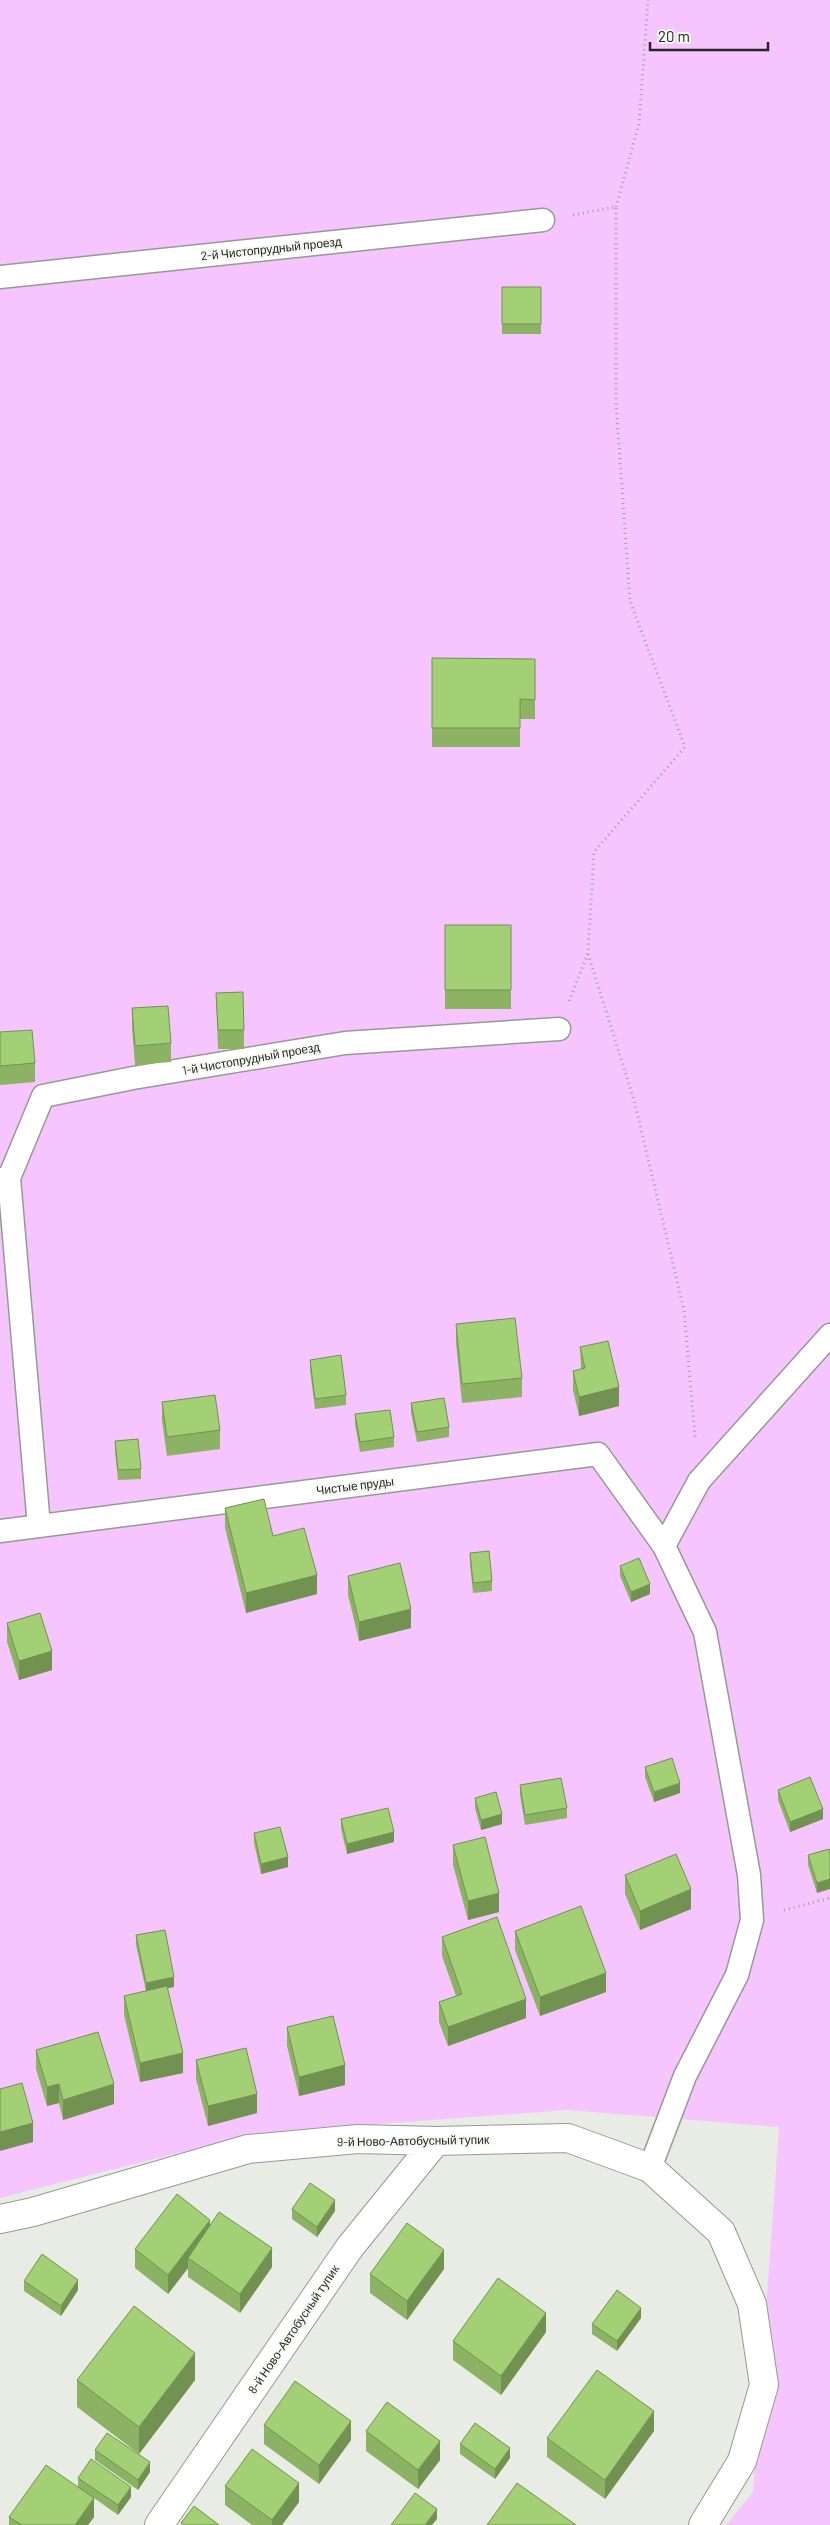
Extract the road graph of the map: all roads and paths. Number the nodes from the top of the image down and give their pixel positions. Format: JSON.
{"nodes":[{"id":1,"x":648,"y":0,"type":"edge"},
{"id":2,"x":616,"y":207,"type":"junction"},
{"id":3,"x":543,"y":220,"type":"joint"},
{"id":4,"x":0,"y":277,"type":"edge"},
{"id":5,"x":588,"y":953,"type":"junction"},
{"id":6,"x":558,"y":1030,"type":"joint"},
{"id":7,"x":4,"y":1178,"type":"edge"},
{"id":8,"x":830,"y":1336,"type":"edge"},
{"id":9,"x":699,"y":1481,"type":"junction"},
{"id":10,"x":39,"y":1526,"type":"junction"},
{"id":11,"x":0,"y":1531,"type":"edge"},
{"id":12,"x":664,"y":1546,"type":"junction"},
{"id":13,"x":830,"y":1898,"type":"edge"},
{"id":14,"x":752,"y":1920,"type":"junction"},
{"id":15,"x":436,"y":2140,"type":"junction"},
{"id":16,"x":650,"y":2168,"type":"junction"},
{"id":17,"x":0,"y":2219,"type":"edge"},
{"id":18,"x":159,"y":2525,"type":"edge"},
{"id":19,"x":703,"y":2525,"type":"edge"}],
"edges":[{"from":1,"to":2,"type":"path"},
{"from":2,"to":3,"type":"path"},
{"from":2,"to":5,"type":"path"},
{"from":3,"to":4,"type":"lane","name":"2-й Чистопрудный проезд"},
{"from":5,"to":6,"type":"path"},
{"from":5,"to":9,"type":"path"},
{"from":6,"to":7,"type":"lane","name":"1-й Чистопрудный проезд"},
{"from":7,"to":10,"type":"lane"},
{"from":8,"to":9,"type":"lane"},
{"from":9,"to":12,"type":"lane"},
{"from":10,"to":11,"type":"lane","name":"Чистые пруды"},
{"from":10,"to":12,"type":"lane","name":"Чистые пруды"},
{"from":12,"to":14,"type":"lane"},
{"from":13,"to":14,"type":"path"},
{"from":14,"to":16,"type":"lane"},
{"from":15,"to":16,"type":"street","name":"9-й Ново-Автобусный тупик"},
{"from":15,"to":17,"type":"street","name":"9-й Ново-Автобусный тупик"},
{"from":15,"to":18,"type":"street","name":"8-й Ново-Автобусный тупик"},
{"from":16,"to":19,"type":"street"}]}
